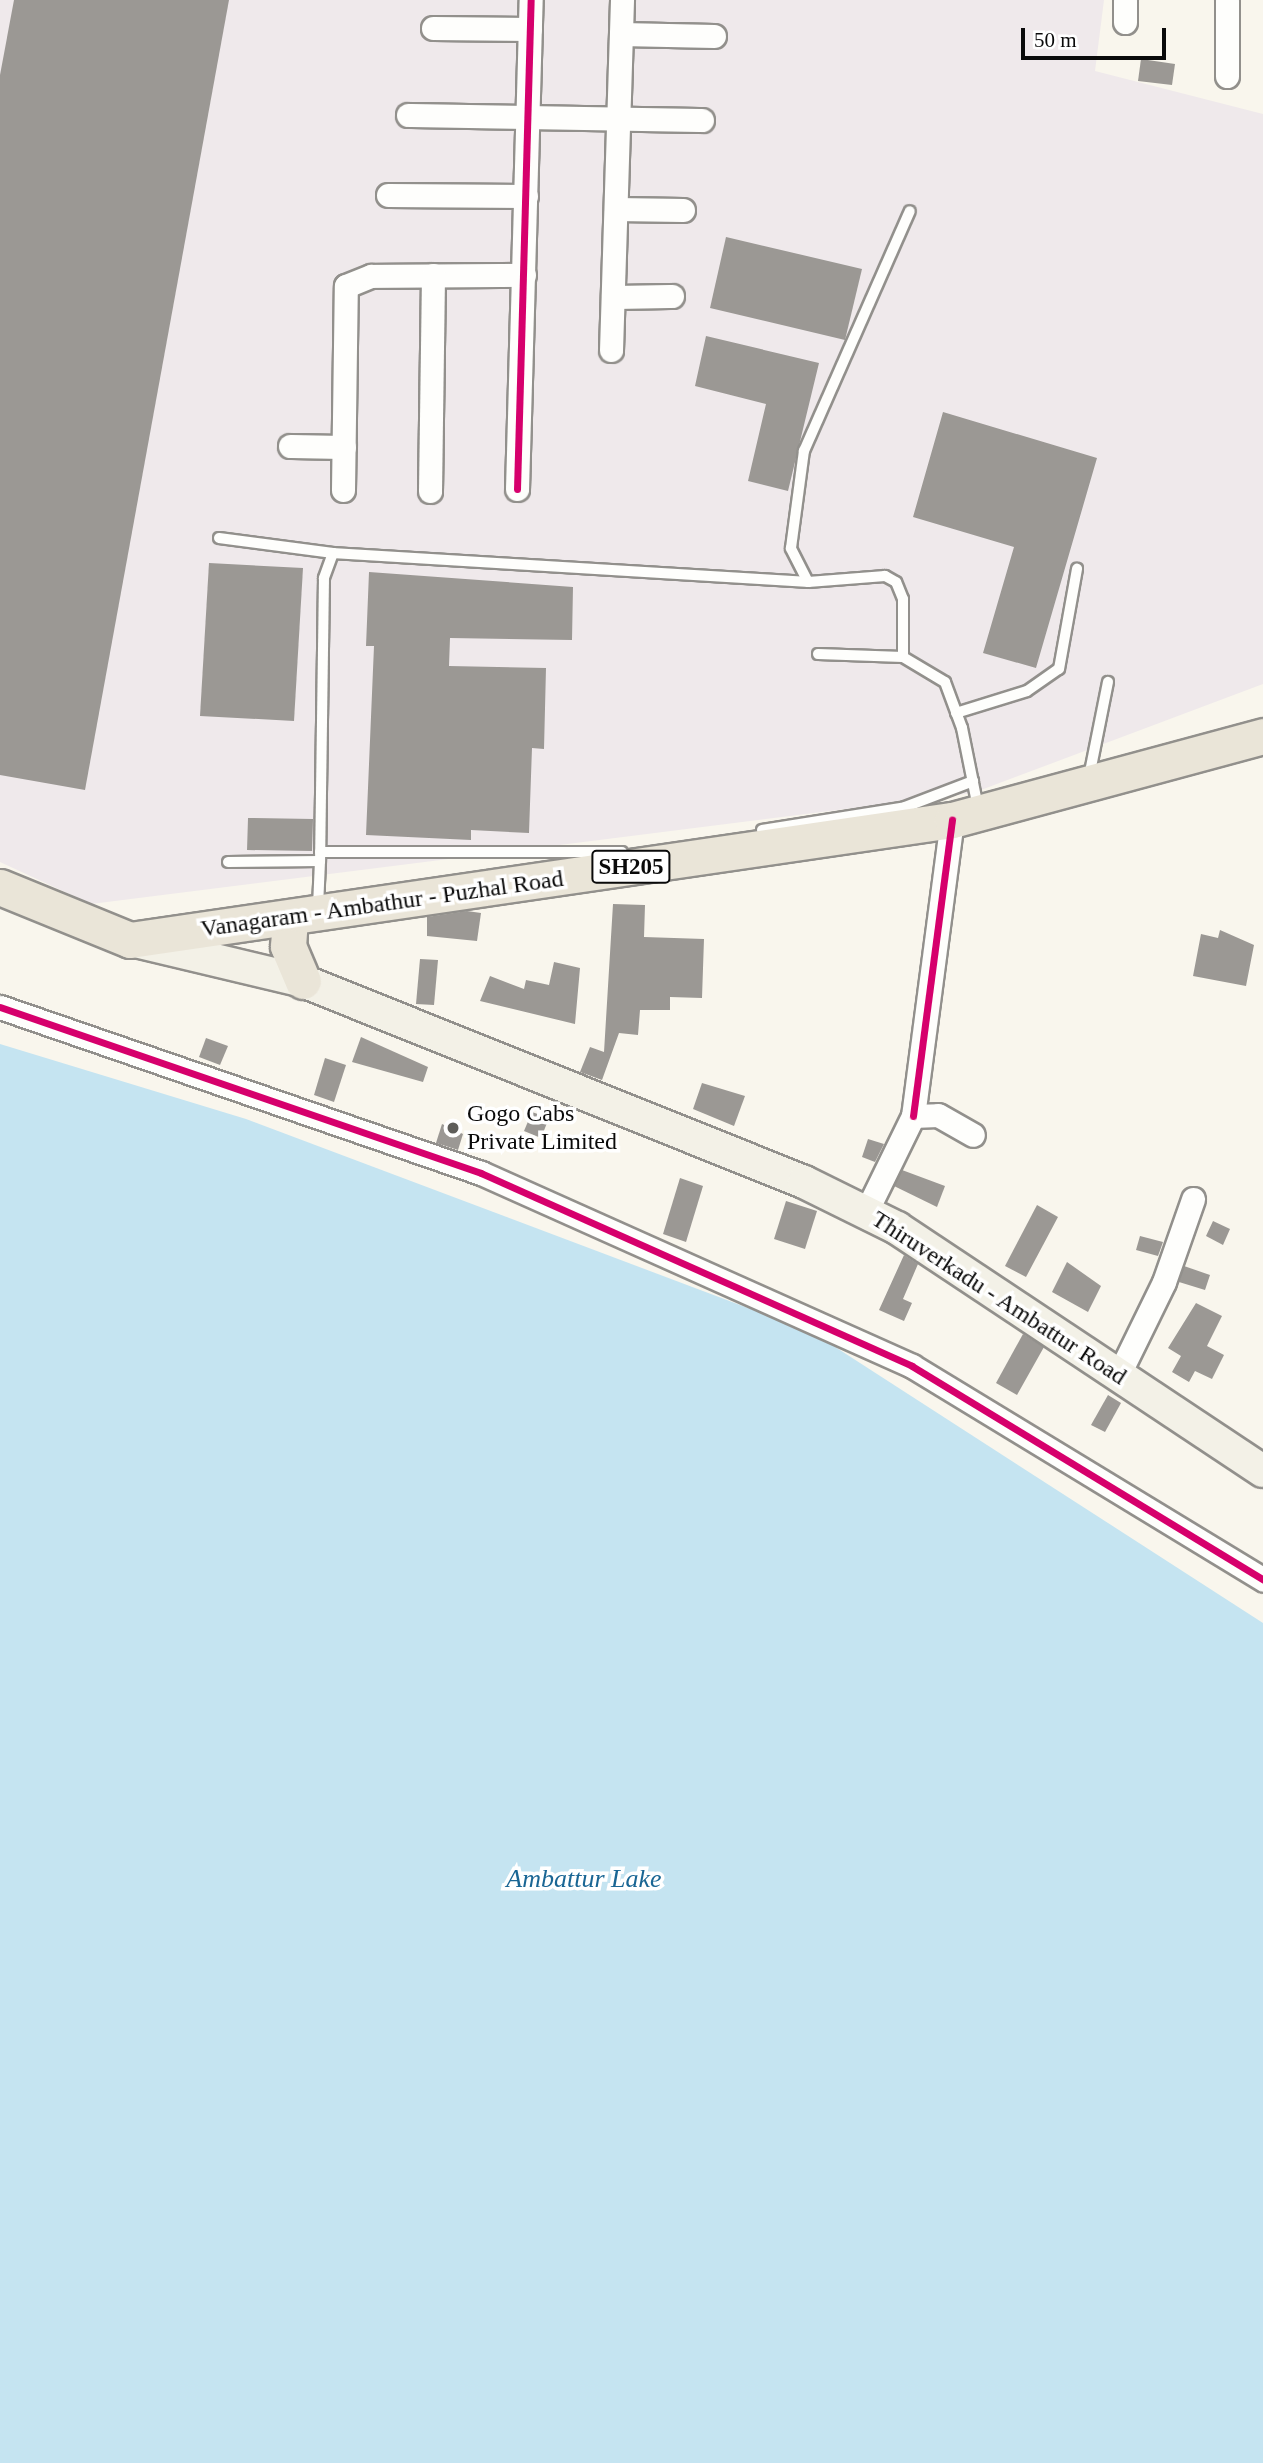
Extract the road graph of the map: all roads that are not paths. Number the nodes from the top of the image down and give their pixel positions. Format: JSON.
{"nodes":[{"id":1,"x":531,"y":0,"type":"edge"},
{"id":2,"x":622,"y":0,"type":"edge"},
{"id":3,"x":1227,"y":0,"type":"edge"},
{"id":4,"x":433,"y":28,"type":"dead end"},
{"id":5,"x":530,"y":29,"type":"junction"},
{"id":6,"x":621,"y":34,"type":"junction"},
{"id":7,"x":713,"y":36,"type":"dead end"},
{"id":8,"x":1227,"y":76,"type":"dead end"},
{"id":9,"x":408,"y":115,"type":"dead end"},
{"id":10,"x":528,"y":115,"type":"junction"},
{"id":11,"x":618,"y":117,"type":"junction"},
{"id":12,"x":702,"y":120,"type":"dead end"},
{"id":13,"x":388,"y":195,"type":"dead end"},
{"id":14,"x":526,"y":196,"type":"junction"},
{"id":15,"x":616,"y":209,"type":"junction"},
{"id":16,"x":683,"y":210,"type":"dead end"},
{"id":17,"x":910,"y":211,"type":"dead end"},
{"id":18,"x":433,"y":275,"type":"junction"},
{"id":19,"x":524,"y":275,"type":"junction"},
{"id":20,"x":672,"y":296,"type":"dead end"},
{"id":21,"x":613,"y":297,"type":"junction"},
{"id":22,"x":611,"y":350,"type":"dead end"},
{"id":23,"x":290,"y":446,"type":"dead end"},
{"id":24,"x":344,"y":447,"type":"junction"},
{"id":25,"x":517,"y":489,"type":"dead end"},
{"id":26,"x":343,"y":490,"type":"dead end"},
{"id":27,"x":430,"y":491,"type":"dead end"},
{"id":28,"x":219,"y":538,"type":"dead end"},
{"id":29,"x":333,"y":553,"type":"junction"},
{"id":30,"x":1077,"y":569,"type":"dead end"},
{"id":31,"x":808,"y":582,"type":"junction"},
{"id":32,"x":818,"y":653,"type":"dead end"},
{"id":33,"x":903,"y":657,"type":"junction"},
{"id":34,"x":1108,"y":682,"type":"dead end"},
{"id":35,"x":956,"y":713,"type":"junction"},
{"id":36,"x":1263,"y":736,"type":"edge"},
{"id":37,"x":1087,"y":783,"type":"junction"},
{"id":38,"x":968,"y":805,"type":"junction"},
{"id":39,"x":741,"y":834,"type":"dead end"},
{"id":40,"x":639,"y":850,"type":"dead end"},
{"id":41,"x":320,"y":857,"type":"junction"},
{"id":42,"x":228,"y":862,"type":"dead end"},
{"id":43,"x":0,"y":887,"type":"edge"},
{"id":44,"x":304,"y":915,"type":"junction"},
{"id":45,"x":130,"y":940,"type":"junction"},
{"id":46,"x":303,"y":981,"type":"junction"},
{"id":47,"x":0,"y":1007,"type":"edge"},
{"id":48,"x":913,"y":1116,"type":"junction"},
{"id":49,"x":973,"y":1135,"type":"dead end"},
{"id":50,"x":1193,"y":1199,"type":"dead end"},
{"id":51,"x":866,"y":1212,"type":"junction"},
{"id":52,"x":1119,"y":1374,"type":"junction"},
{"id":53,"x":1263,"y":1471,"type":"edge"},
{"id":54,"x":1263,"y":1579,"type":"edge"}],
"edges":[{"from":1,"to":5,"type":"street"},
{"from":2,"to":6,"type":"street"},
{"from":3,"to":8,"type":"street"},
{"from":4,"to":5,"type":"street"},
{"from":5,"to":10,"type":"street"},
{"from":6,"to":7,"type":"street"},
{"from":6,"to":11,"type":"street"},
{"from":9,"to":10,"type":"street"},
{"from":10,"to":11,"type":"street"},
{"from":10,"to":14,"type":"street"},
{"from":11,"to":12,"type":"street"},
{"from":11,"to":15,"type":"street"},
{"from":13,"to":14,"type":"street"},
{"from":14,"to":19,"type":"street"},
{"from":15,"to":16,"type":"street"},
{"from":15,"to":21,"type":"street"},
{"from":17,"to":31,"type":"lane"},
{"from":18,"to":19,"type":"street"},
{"from":18,"to":24,"type":"street"},
{"from":18,"to":27,"type":"street"},
{"from":19,"to":25,"type":"street"},
{"from":20,"to":21,"type":"street"},
{"from":21,"to":22,"type":"street"},
{"from":23,"to":24,"type":"street"},
{"from":24,"to":26,"type":"street"},
{"from":28,"to":29,"type":"lane"},
{"from":29,"to":31,"type":"lane"},
{"from":29,"to":41,"type":"lane"},
{"from":30,"to":35,"type":"lane"},
{"from":31,"to":33,"type":"lane"},
{"from":32,"to":33,"type":"lane"},
{"from":33,"to":35,"type":"lane"},
{"from":34,"to":37,"type":"lane"},
{"from":35,"to":38,"type":"lane"},
{"from":36,"to":37,"type":"main road","name":"Vanagaram - Ambathur - Puzhal Road","number":"SH205"},
{"from":37,"to":38,"type":"main road","name":"Vanagaram - Ambathur - Puzhal Road","number":"SH205"},
{"from":38,"to":39,"type":"lane"},
{"from":38,"to":44,"type":"main road","name":"Vanagaram - Ambathur - Puzhal Road","number":"SH205"},
{"from":38,"to":48,"type":"street"},
{"from":40,"to":41,"type":"lane"},
{"from":41,"to":42,"type":"lane"},
{"from":41,"to":44,"type":"lane"},
{"from":43,"to":45,"type":"main road"},
{"from":44,"to":45,"type":"main road","name":"Vanagaram - Ambathur - Puzhal Road","number":"SH205"},
{"from":44,"to":46,"type":"main road"},
{"from":45,"to":46,"type":"main road","name":"Thiruverkadu - Ambattur Road"},
{"from":46,"to":51,"type":"main road","name":"Thiruverkadu - Ambattur Road"},
{"from":47,"to":54,"type":"street"},
{"from":48,"to":49,"type":"street"},
{"from":48,"to":51,"type":"street"},
{"from":50,"to":52,"type":"street"},
{"from":51,"to":52,"type":"main road","name":"Thiruverkadu - Ambattur Road"},
{"from":52,"to":53,"type":"main road","name":"Thiruverkadu - Ambattur Road"}]}
